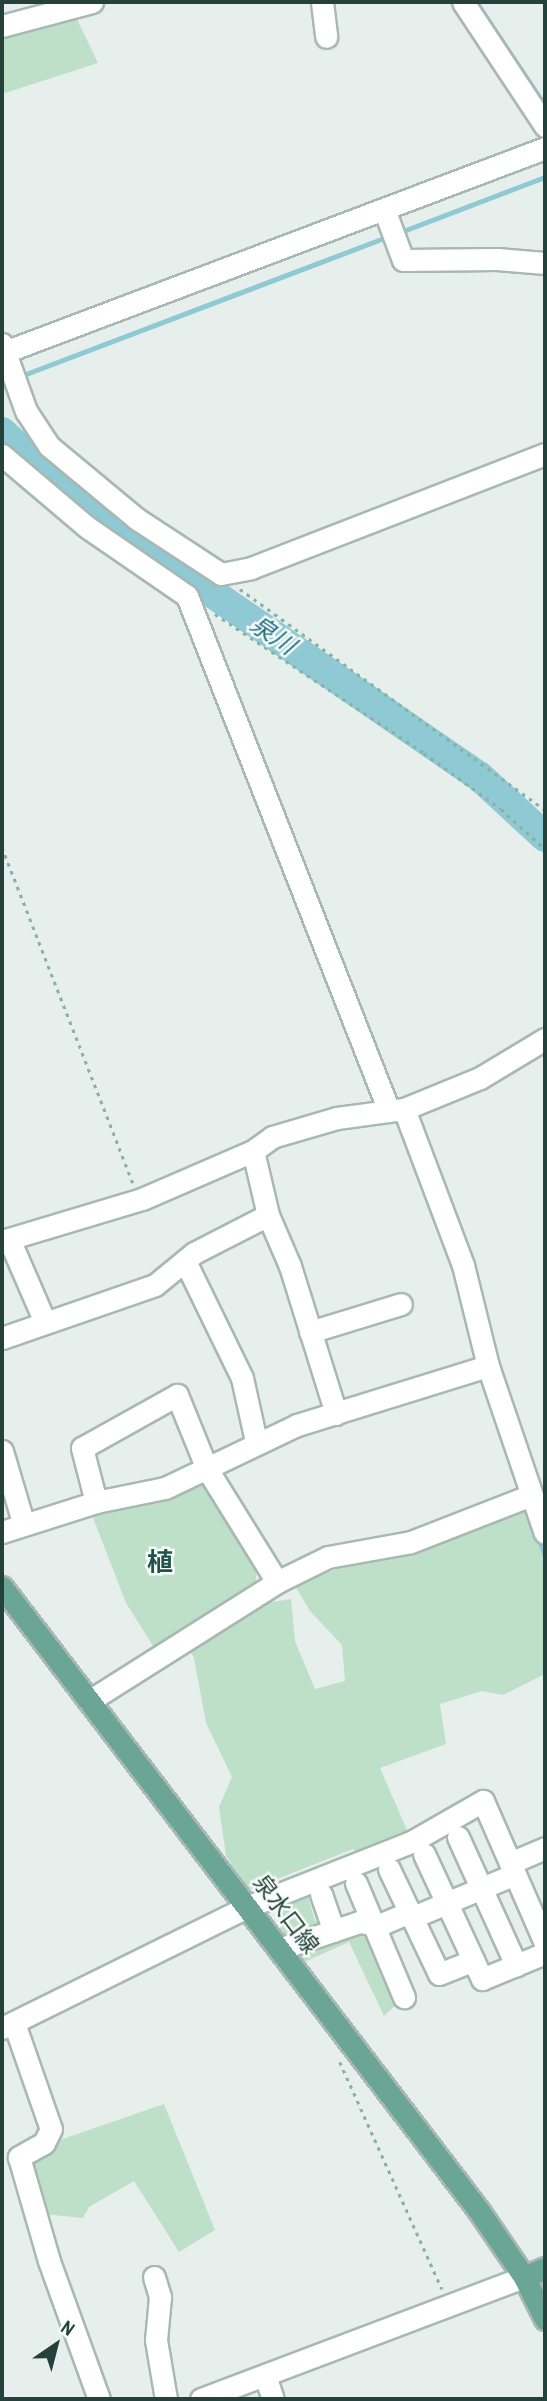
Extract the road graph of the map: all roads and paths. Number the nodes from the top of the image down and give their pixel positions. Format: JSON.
{"nodes":[{"id":1,"x":92,"y":2,"type":"edge"},
{"id":2,"x":322,"y":2,"type":"edge"},
{"id":3,"x":463,"y":2,"type":"edge"},
{"id":4,"x":2,"y":26,"type":"edge"},
{"id":5,"x":326,"y":37,"type":"dead end"},
{"id":6,"x":545,"y":126,"type":"edge"},
{"id":7,"x":545,"y":148,"type":"edge"},
{"id":8,"x":384,"y":209,"type":"junction"},
{"id":9,"x":545,"y":263,"type":"edge"},
{"id":10,"x":3,"y":349,"type":"edge"},
{"id":11,"x":545,"y":454,"type":"edge"},
{"id":12,"x":2,"y":455,"type":"edge"},
{"id":13,"x":210,"y":570,"type":"junction"},
{"id":14,"x":189,"y":593,"type":"junction"},
{"id":15,"x":545,"y":810,"type":"edge"},
{"id":16,"x":2,"y":847,"type":"edge"},
{"id":17,"x":545,"y":849,"type":"edge"},
{"id":18,"x":545,"y":1040,"type":"edge"},
{"id":19,"x":397,"y":1110,"type":"junction"},
{"id":20,"x":253,"y":1151,"type":"junction"},
{"id":21,"x":142,"y":1199,"type":"junction"},
{"id":22,"x":268,"y":1215,"type":"junction"},
{"id":23,"x":6,"y":1240,"type":"edge"},
{"id":24,"x":185,"y":1261,"type":"junction"},
{"id":25,"x":401,"y":1304,"type":"dead end"},
{"id":26,"x":45,"y":1322,"type":"junction"},
{"id":27,"x":310,"y":1332,"type":"junction"},
{"id":28,"x":2,"y":1338,"type":"edge"},
{"id":29,"x":488,"y":1366,"type":"junction"},
{"id":30,"x":337,"y":1414,"type":"junction"},
{"id":31,"x":256,"y":1441,"type":"junction"},
{"id":32,"x":2,"y":1451,"type":"edge"},
{"id":33,"x":207,"y":1469,"type":"junction"},
{"id":34,"x":529,"y":1496,"type":"junction"},
{"id":35,"x":96,"y":1502,"type":"junction"},
{"id":36,"x":23,"y":1522,"type":"junction"},
{"id":37,"x":2,"y":1532,"type":"edge"},
{"id":38,"x":545,"y":1534,"type":"edge"},
{"id":39,"x":277,"y":1582,"type":"junction"},
{"id":40,"x":2,"y":1587,"type":"edge"},
{"id":41,"x":89,"y":1701,"type":"junction"},
{"id":42,"x":457,"y":1837,"type":"dead end"},
{"id":43,"x":545,"y":1849,"type":"edge"},
{"id":44,"x":424,"y":1854,"type":"dead end"},
{"id":45,"x":389,"y":1868,"type":"dead end"},
{"id":46,"x":512,"y":1868,"type":"junction"},
{"id":47,"x":356,"y":1883,"type":"dead end"},
{"id":48,"x":481,"y":1888,"type":"junction"},
{"id":49,"x":321,"y":1894,"type":"dead end"},
{"id":50,"x":447,"y":1903,"type":"junction"},
{"id":51,"x":247,"y":1907,"type":"junction"},
{"id":52,"x":411,"y":1914,"type":"junction"},
{"id":53,"x":373,"y":1924,"type":"junction"},
{"id":54,"x":334,"y":1931,"type":"junction"},
{"id":55,"x":545,"y":1943,"type":"edge"},
{"id":56,"x":279,"y":1949,"type":"junction"},
{"id":57,"x":545,"y":1953,"type":"edge"},
{"id":58,"x":473,"y":1959,"type":"junction"},
{"id":59,"x":516,"y":1965,"type":"junction"},
{"id":60,"x":404,"y":1997,"type":"dead end"},
{"id":61,"x":8,"y":2026,"type":"edge"},
{"id":62,"x":334,"y":2050,"type":"dead end"},
{"id":63,"x":545,"y":2269,"type":"edge"},
{"id":64,"x":154,"y":2277,"type":"dead end"},
{"id":65,"x":524,"y":2277,"type":"junction"},
{"id":66,"x":450,"y":2305,"type":"junction"},
{"id":67,"x":545,"y":2319,"type":"edge"},
{"id":68,"x":265,"y":2375,"type":"junction"},
{"id":69,"x":99,"y":2399,"type":"edge"},
{"id":70,"x":166,"y":2399,"type":"edge"},
{"id":71,"x":201,"y":2399,"type":"edge"},
{"id":72,"x":273,"y":2399,"type":"edge"}],
"edges":[{"from":1,"to":4,"type":"street"},
{"from":2,"to":5,"type":"street"},
{"from":3,"to":6,"type":"street"},
{"from":7,"to":8,"type":"street"},
{"from":8,"to":9,"type":"street"},
{"from":8,"to":10,"type":"street"},
{"from":10,"to":13,"type":"street"},
{"from":11,"to":13,"type":"street"},
{"from":12,"to":14,"type":"street"},
{"from":13,"to":14,"type":"street"},
{"from":13,"to":15,"type":"path"},
{"from":14,"to":17,"type":"path"},
{"from":14,"to":19,"type":"street"},
{"from":16,"to":21,"type":"path"},
{"from":18,"to":19,"type":"street"},
{"from":19,"to":20,"type":"street"},
{"from":19,"to":29,"type":"street"},
{"from":20,"to":21,"type":"street"},
{"from":20,"to":22,"type":"street"},
{"from":21,"to":23,"type":"street"},
{"from":22,"to":24,"type":"street"},
{"from":22,"to":27,"type":"street"},
{"from":23,"to":26,"type":"street"},
{"from":24,"to":26,"type":"street"},
{"from":24,"to":31,"type":"street"},
{"from":25,"to":27,"type":"street"},
{"from":26,"to":28,"type":"street"},
{"from":27,"to":30,"type":"street"},
{"from":29,"to":30,"type":"street"},
{"from":29,"to":34,"type":"street"},
{"from":30,"to":31,"type":"street"},
{"from":31,"to":33,"type":"street"},
{"from":32,"to":36,"type":"street"},
{"from":33,"to":35,"type":"street"},
{"from":33,"to":35,"type":"street"},
{"from":33,"to":39,"type":"street"},
{"from":34,"to":38,"type":"street"},
{"from":34,"to":39,"type":"street"},
{"from":35,"to":36,"type":"street"},
{"from":36,"to":37,"type":"street"},
{"from":39,"to":41,"type":"street"},
{"from":40,"to":41,"type":"main road","name":"泉水口線"},
{"from":41,"to":51,"type":"main road","name":"泉水口線"},
{"from":42,"to":48,"type":"street"},
{"from":43,"to":46,"type":"street"},
{"from":44,"to":50,"type":"street"},
{"from":45,"to":52,"type":"street"},
{"from":46,"to":48,"type":"street"},
{"from":46,"to":51,"type":"street"},
{"from":46,"to":55,"type":"street"},
{"from":47,"to":53,"type":"street"},
{"from":48,"to":50,"type":"street"},
{"from":48,"to":59,"type":"street"},
{"from":49,"to":54,"type":"street"},
{"from":50,"to":52,"type":"street"},
{"from":50,"to":58,"type":"street"},
{"from":51,"to":56,"type":"main road","name":"泉水口線"},
{"from":51,"to":61,"type":"street"},
{"from":52,"to":53,"type":"street"},
{"from":52,"to":58,"type":"street"},
{"from":53,"to":54,"type":"street"},
{"from":53,"to":60,"type":"street"},
{"from":54,"to":56,"type":"street"},
{"from":56,"to":65,"type":"main road","name":"泉水口線"},
{"from":57,"to":59,"type":"street"},
{"from":58,"to":59,"type":"street"},
{"from":61,"to":69,"type":"street"},
{"from":62,"to":66,"type":"path"},
{"from":63,"to":65,"type":"main road"},
{"from":64,"to":70,"type":"street"},
{"from":65,"to":66,"type":"street"},
{"from":65,"to":67,"type":"main road","name":"泉水口線"},
{"from":66,"to":68,"type":"street"},
{"from":68,"to":71,"type":"street"},
{"from":68,"to":72,"type":"street"}]}
